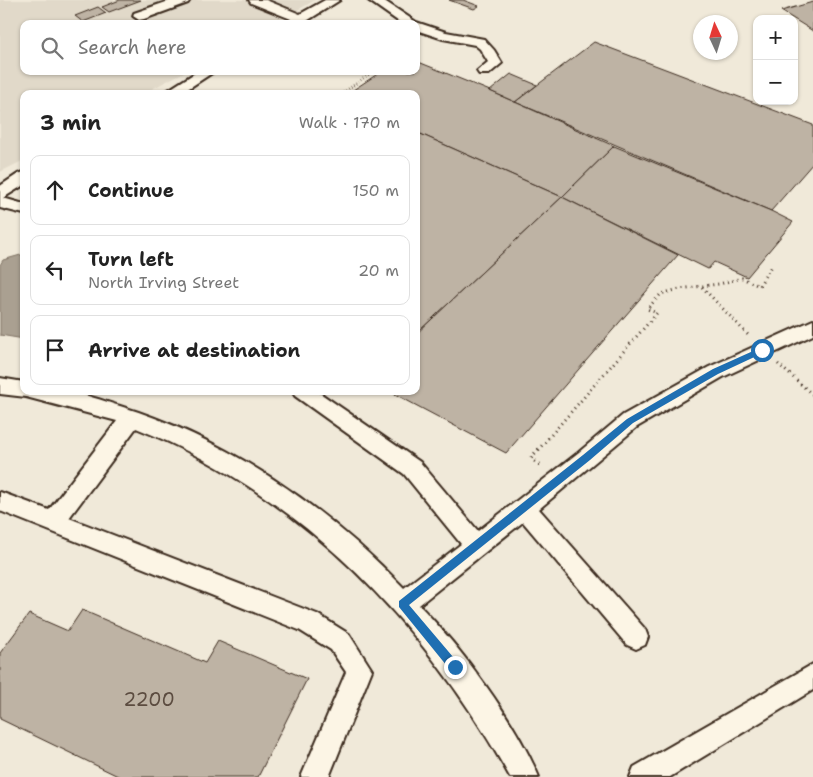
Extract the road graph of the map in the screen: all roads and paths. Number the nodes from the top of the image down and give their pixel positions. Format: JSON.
{"nodes":[{"id":1,"x":184,"y":0,"type":"edge"},
{"id":2,"x":255,"y":0,"type":"edge"},
{"id":3,"x":334,"y":0,"type":"edge"},
{"id":4,"x":374,"y":0,"type":"edge"},
{"id":5,"x":139,"y":16,"type":"dead end"},
{"id":6,"x":295,"y":20,"type":"edge"},
{"id":7,"x":299,"y":20,"type":"edge"},
{"id":8,"x":405,"y":20,"type":"edge"},
{"id":9,"x":420,"y":27,"type":"edge"},
{"id":10,"x":484,"y":71,"type":"dead end"},
{"id":11,"x":201,"y":75,"type":"edge"},
{"id":12,"x":368,"y":75,"type":"edge"},
{"id":13,"x":176,"y":90,"type":"edge"},
{"id":14,"x":347,"y":90,"type":"edge"},
{"id":15,"x":20,"y":180,"type":"edge"},
{"id":16,"x":0,"y":194,"type":"edge"},
{"id":17,"x":0,"y":203,"type":"edge"},
{"id":18,"x":20,"y":208,"type":"edge"},
{"id":19,"x":771,"y":266,"type":"dead end"},
{"id":20,"x":813,"y":327,"type":"edge"},
{"id":21,"x":0,"y":386,"type":"edge"},
{"id":22,"x":20,"y":389,"type":"edge"},
{"id":23,"x":49,"y":395,"type":"edge"},
{"id":24,"x":308,"y":395,"type":"edge"},
{"id":25,"x":131,"y":419,"type":"junction"},
{"id":26,"x":559,"y":479,"type":"junction"},
{"id":27,"x":0,"y":501,"type":"edge"},
{"id":28,"x":524,"y":507,"type":"junction"},
{"id":29,"x":53,"y":522,"type":"junction"},
{"id":30,"x":476,"y":545,"type":"junction"},
{"id":31,"x":402,"y":604,"type":"junction"},
{"id":32,"x":636,"y":637,"type":"dead end"},
{"id":33,"x":813,"y":676,"type":"edge"},
{"id":34,"x":655,"y":774,"type":"edge"},
{"id":35,"x":315,"y":777,"type":"edge"},
{"id":36,"x":525,"y":777,"type":"edge"}],
"edges":[{"from":1,"to":5,"type":"street"},
{"from":2,"to":6,"type":"street"},
{"from":3,"to":7,"type":"street"},
{"from":4,"to":8,"type":"street"},
{"from":9,"to":10,"type":"street"},
{"from":11,"to":13,"type":"street"},
{"from":12,"to":14,"type":"path"},
{"from":15,"to":16,"type":"street"},
{"from":17,"to":18,"type":"street"},
{"from":19,"to":26,"type":"path"},
{"from":20,"to":26,"type":"street"},
{"from":21,"to":22,"type":"street"},
{"from":23,"to":25,"type":"street"},
{"from":24,"to":30,"type":"street"},
{"from":25,"to":29,"type":"street"},
{"from":25,"to":31,"type":"street"},
{"from":26,"to":28,"type":"street"},
{"from":27,"to":29,"type":"street"},
{"from":28,"to":30,"type":"street"},
{"from":28,"to":32,"type":"street"},
{"from":29,"to":35,"type":"street"},
{"from":30,"to":31,"type":"street"},
{"from":31,"to":36,"type":"street"},
{"from":33,"to":34,"type":"street"}]}
